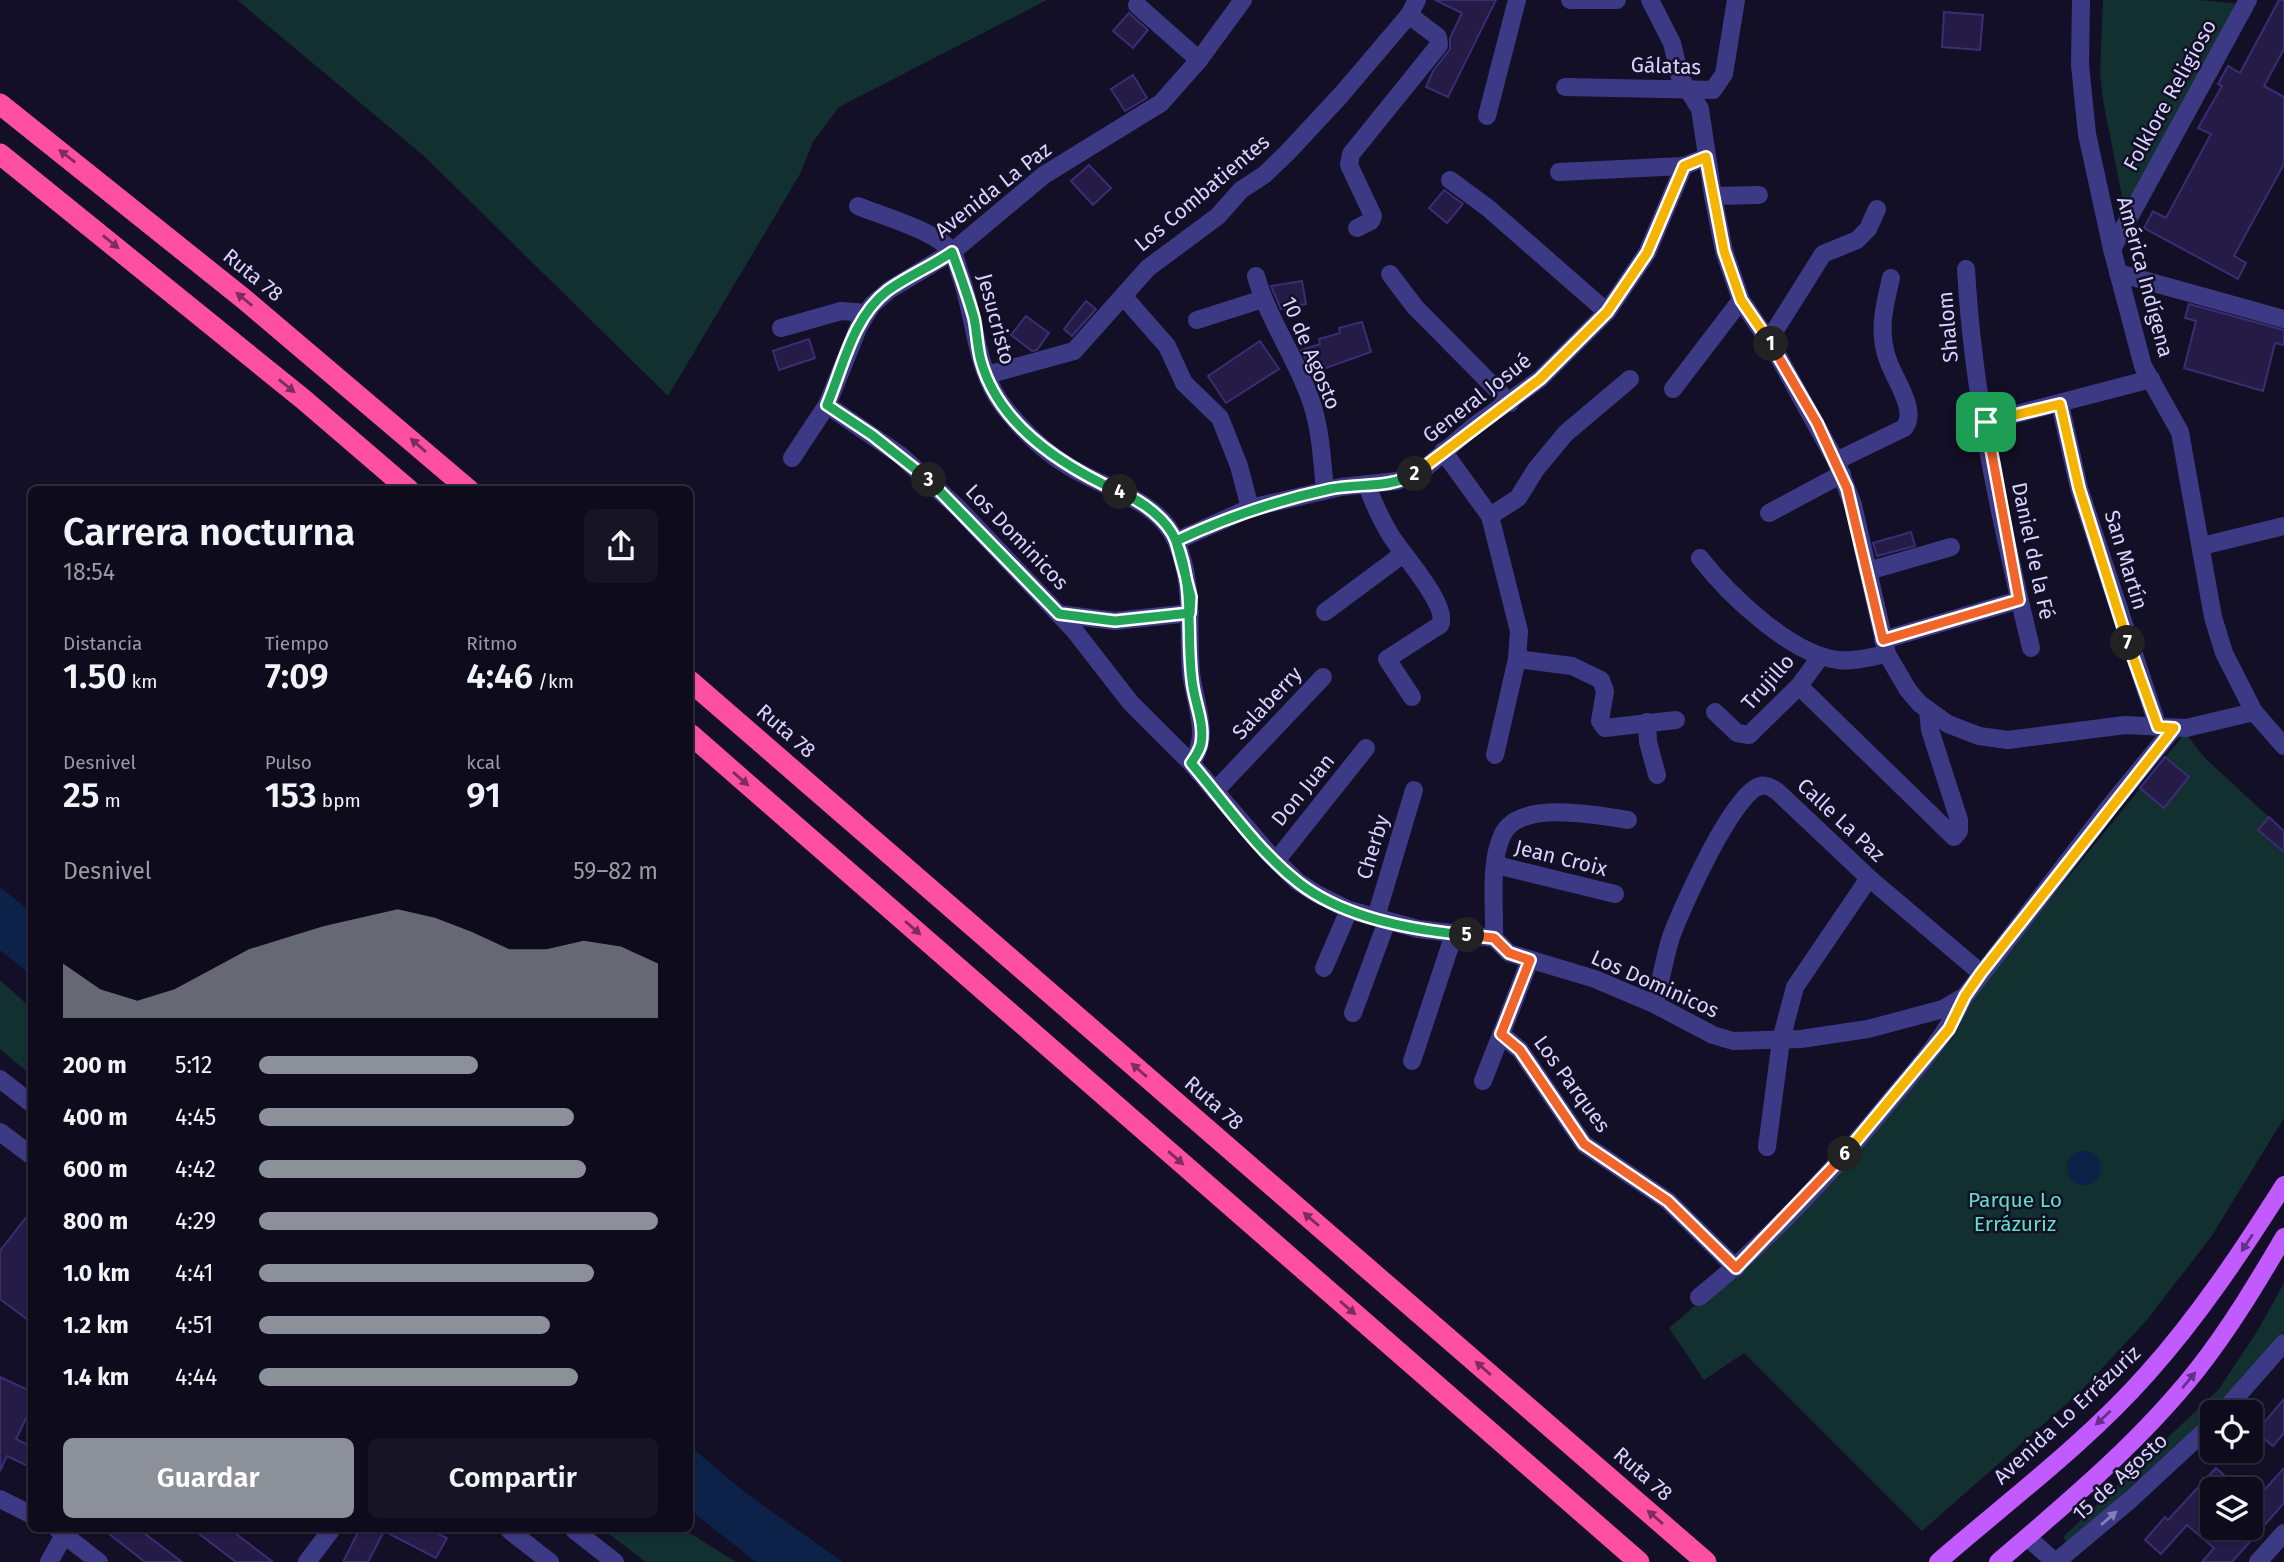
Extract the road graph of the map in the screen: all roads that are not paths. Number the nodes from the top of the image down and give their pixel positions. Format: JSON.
{"nodes":[{"id":1,"x":1242,"y":0,"type":"edge"},
{"id":2,"x":1517,"y":0,"type":"edge"},
{"id":3,"x":1570,"y":0,"type":"edge"},
{"id":4,"x":1617,"y":0,"type":"edge"},
{"id":5,"x":1650,"y":0,"type":"edge"},
{"id":6,"x":1736,"y":0,"type":"edge"},
{"id":7,"x":2081,"y":0,"type":"edge"},
{"id":8,"x":2248,"y":0,"type":"edge"},
{"id":9,"x":1136,"y":5,"type":"dead end"},
{"id":10,"x":1413,"y":7,"type":"edge"},
{"id":11,"x":1199,"y":60,"type":"junction"},
{"id":12,"x":1565,"y":87,"type":"dead end"},
{"id":13,"x":1687,"y":88,"type":"junction"},
{"id":14,"x":0,"y":104,"type":"edge"},
{"id":15,"x":1487,"y":116,"type":"dead end"},
{"id":16,"x":0,"y":154,"type":"edge"},
{"id":17,"x":1706,"y":157,"type":"junction"},
{"id":18,"x":1684,"y":166,"type":"junction"},
{"id":19,"x":1559,"y":172,"type":"dead end"},
{"id":20,"x":1450,"y":180,"type":"dead end"},
{"id":21,"x":1759,"y":195,"type":"dead end"},
{"id":22,"x":1713,"y":196,"type":"junction"},
{"id":23,"x":858,"y":206,"type":"dead end"},
{"id":24,"x":1877,"y":209,"type":"dead end"},
{"id":25,"x":1357,"y":228,"type":"dead end"},
{"id":26,"x":2112,"y":249,"type":"junction"},
{"id":27,"x":952,"y":252,"type":"junction"},
{"id":28,"x":1966,"y":269,"type":"dead end"},
{"id":29,"x":2118,"y":273,"type":"junction"},
{"id":30,"x":1390,"y":274,"type":"dead end"},
{"id":31,"x":1256,"y":276,"type":"dead end"},
{"id":32,"x":1891,"y":278,"type":"dead end"},
{"id":33,"x":1124,"y":298,"type":"junction"},
{"id":34,"x":1263,"y":299,"type":"junction"},
{"id":35,"x":1741,"y":300,"type":"junction"},
{"id":36,"x":1607,"y":312,"type":"junction"},
{"id":37,"x":866,"y":313,"type":"junction"},
{"id":38,"x":2284,"y":319,"type":"edge"},
{"id":39,"x":1198,"y":320,"type":"dead end"},
{"id":40,"x":781,"y":328,"type":"dead end"},
{"id":41,"x":1769,"y":340,"type":"junction"},
{"id":42,"x":987,"y":375,"type":"junction"},
{"id":43,"x":1630,"y":379,"type":"dead end"},
{"id":44,"x":2151,"y":379,"type":"junction"},
{"id":45,"x":1673,"y":389,"type":"dead end"},
{"id":46,"x":1510,"y":403,"type":"junction"},
{"id":47,"x":2060,"y":404,"type":"junction"},
{"id":48,"x":827,"y":405,"type":"junction"},
{"id":49,"x":1986,"y":422,"type":"junction"},
{"id":50,"x":1443,"y":452,"type":"junction"},
{"id":51,"x":792,"y":458,"type":"dead end"},
{"id":52,"x":1839,"y":468,"type":"junction"},
{"id":53,"x":404,"y":486,"type":"edge"},
{"id":54,"x":464,"y":486,"type":"edge"},
{"id":55,"x":1367,"y":486,"type":"junction"},
{"id":56,"x":1325,"y":490,"type":"junction"},
{"id":57,"x":1250,"y":508,"type":"junction"},
{"id":58,"x":1769,"y":513,"type":"dead end"},
{"id":59,"x":1490,"y":516,"type":"junction"},
{"id":60,"x":2284,"y":526,"type":"edge"},
{"id":61,"x":1176,"y":541,"type":"junction"},
{"id":62,"x":2202,"y":546,"type":"junction"},
{"id":63,"x":1951,"y":547,"type":"dead end"},
{"id":64,"x":1403,"y":554,"type":"junction"},
{"id":65,"x":1700,"y":558,"type":"dead end"},
{"id":66,"x":1868,"y":571,"type":"junction"},
{"id":67,"x":2019,"y":600,"type":"junction"},
{"id":68,"x":1325,"y":612,"type":"dead end"},
{"id":69,"x":1190,"y":613,"type":"junction"},
{"id":70,"x":1059,"y":614,"type":"junction"},
{"id":71,"x":1885,"y":647,"type":"junction"},
{"id":72,"x":2031,"y":648,"type":"dead end"},
{"id":73,"x":1821,"y":656,"type":"junction"},
{"id":74,"x":1517,"y":659,"type":"junction"},
{"id":75,"x":1323,"y":677,"type":"dead end"},
{"id":76,"x":693,"y":684,"type":"edge"},
{"id":77,"x":1800,"y":686,"type":"junction"},
{"id":78,"x":1412,"y":697,"type":"dead end"},
{"id":79,"x":1928,"y":710,"type":"junction"},
{"id":80,"x":1715,"y":712,"type":"dead end"},
{"id":81,"x":2254,"y":712,"type":"junction"},
{"id":82,"x":1676,"y":720,"type":"dead end"},
{"id":83,"x":1647,"y":722,"type":"junction"},
{"id":84,"x":2166,"y":727,"type":"junction"},
{"id":85,"x":693,"y":737,"type":"edge"},
{"id":86,"x":2284,"y":746,"type":"edge"},
{"id":87,"x":1366,"y":748,"type":"dead end"},
{"id":88,"x":1495,"y":755,"type":"dead end"},
{"id":89,"x":1191,"y":763,"type":"junction"},
{"id":90,"x":1657,"y":775,"type":"dead end"},
{"id":91,"x":1414,"y":790,"type":"dead end"},
{"id":92,"x":1215,"y":791,"type":"junction"},
{"id":93,"x":1628,"y":820,"type":"dead end"},
{"id":94,"x":1276,"y":861,"type":"junction"},
{"id":95,"x":1496,"y":865,"type":"junction"},
{"id":96,"x":1869,"y":878,"type":"junction"},
{"id":97,"x":1615,"y":894,"type":"dead end"},
{"id":98,"x":1349,"y":910,"type":"junction"},
{"id":99,"x":1382,"y":919,"type":"junction"},
{"id":100,"x":1454,"y":934,"type":"junction"},
{"id":101,"x":1494,"y":938,"type":"junction"},
{"id":102,"x":1530,"y":960,"type":"junction"},
{"id":103,"x":1324,"y":968,"type":"dead end"},
{"id":104,"x":1981,"y":973,"type":"junction"},
{"id":105,"x":1965,"y":996,"type":"junction"},
{"id":106,"x":1654,"y":1004,"type":"junction"},
{"id":107,"x":1353,"y":1013,"type":"dead end"},
{"id":108,"x":1501,"y":1034,"type":"junction"},
{"id":109,"x":1781,"y":1040,"type":"junction"},
{"id":110,"x":1412,"y":1060,"type":"dead end"},
{"id":111,"x":0,"y":1079,"type":"edge"},
{"id":112,"x":1483,"y":1081,"type":"dead end"},
{"id":113,"x":28,"y":1101,"type":"edge"},
{"id":114,"x":0,"y":1132,"type":"edge"},
{"id":115,"x":1767,"y":1147,"type":"dead end"},
{"id":116,"x":28,"y":1153,"type":"edge"},
{"id":117,"x":2284,"y":1185,"type":"edge"},
{"id":118,"x":2284,"y":1237,"type":"edge"},
{"id":119,"x":1736,"y":1268,"type":"junction"},
{"id":120,"x":1699,"y":1297,"type":"dead end"},
{"id":121,"x":2284,"y":1343,"type":"edge"},
{"id":122,"x":2234,"y":1400,"type":"edge"},
{"id":123,"x":2200,"y":1435,"type":"edge"},
{"id":124,"x":0,"y":1499,"type":"edge"},
{"id":125,"x":28,"y":1514,"type":"edge"},
{"id":126,"x":63,"y":1532,"type":"edge"},
{"id":127,"x":64,"y":1532,"type":"edge"},
{"id":128,"x":330,"y":1532,"type":"edge"},
{"id":129,"x":512,"y":1532,"type":"edge"},
{"id":130,"x":577,"y":1532,"type":"edge"},
{"id":131,"x":2284,"y":1532,"type":"edge"},
{"id":132,"x":2026,"y":1537,"type":"junction"},
{"id":133,"x":49,"y":1562,"type":"edge"},
{"id":134,"x":99,"y":1562,"type":"edge"},
{"id":135,"x":307,"y":1562,"type":"edge"},
{"id":136,"x":550,"y":1562,"type":"edge"},
{"id":137,"x":615,"y":1562,"type":"edge"},
{"id":138,"x":1639,"y":1562,"type":"edge"},
{"id":139,"x":1706,"y":1562,"type":"edge"},
{"id":140,"x":1938,"y":1562,"type":"edge"},
{"id":141,"x":1998,"y":1562,"type":"edge"},
{"id":142,"x":2055,"y":1562,"type":"edge"},
{"id":143,"x":2258,"y":1562,"type":"edge"}],
"edges":[{"from":1,"to":11,"type":"street","name":"Avenida La Paz"},
{"from":2,"to":15,"type":"street"},
{"from":3,"to":4,"type":"street"},
{"from":5,"to":13,"type":"street"},
{"from":6,"to":13,"type":"street","name":"Gálatas"},
{"from":7,"to":26,"type":"street","name":"América Indígena"},
{"from":8,"to":26,"type":"street","name":"Folklore Religioso"},
{"from":9,"to":11,"type":"street"},
{"from":10,"to":25,"type":"street"},
{"from":10,"to":33,"type":"street","name":"Los Combatientes"},
{"from":11,"to":27,"type":"street","name":"Avenida La Paz"},
{"from":12,"to":13,"type":"street","name":"Gálatas"},
{"from":13,"to":17,"type":"street"},
{"from":54,"to":14,"type":"highway","name":"Ruta 78","one_way":true},
{"from":16,"to":53,"type":"highway","one_way":true},
{"from":17,"to":18,"type":"street"},
{"from":17,"to":22,"type":"street"},
{"from":18,"to":19,"type":"street"},
{"from":18,"to":36,"type":"street","name":"General Josué"},
{"from":20,"to":36,"type":"street"},
{"from":21,"to":22,"type":"street"},
{"from":22,"to":35,"type":"street"},
{"from":23,"to":27,"type":"street"},
{"from":24,"to":41,"type":"street"},
{"from":26,"to":29,"type":"street","name":"América Indígena"},
{"from":27,"to":37,"type":"street","name":"Avenida La Paz"},
{"from":27,"to":42,"type":"street","name":"Jesucristo"},
{"from":28,"to":49,"type":"street","name":"Shalom"},
{"from":29,"to":38,"type":"street"},
{"from":29,"to":44,"type":"street","name":"América Indígena"},
{"from":30,"to":46,"type":"street"},
{"from":31,"to":34,"type":"street","name":"10 de Agosto"},
{"from":32,"to":52,"type":"street"},
{"from":33,"to":42,"type":"street","name":"Los Combatientes"},
{"from":33,"to":57,"type":"street"},
{"from":34,"to":39,"type":"street"},
{"from":34,"to":56,"type":"street","name":"10 de Agosto"},
{"from":35,"to":41,"type":"street"},
{"from":35,"to":45,"type":"street"},
{"from":36,"to":46,"type":"street","name":"General Josué"},
{"from":37,"to":40,"type":"street"},
{"from":37,"to":48,"type":"street","name":"Avenida La Paz"},
{"from":41,"to":52,"type":"street"},
{"from":42,"to":61,"type":"street","name":"Jesucristo"},
{"from":43,"to":59,"type":"street"},
{"from":44,"to":47,"type":"street"},
{"from":44,"to":62,"type":"street","name":"América Indígena"},
{"from":46,"to":50,"type":"street","name":"General Josué"},
{"from":47,"to":49,"type":"street"},
{"from":47,"to":84,"type":"street","name":"San Martín"},
{"from":48,"to":51,"type":"street","name":"Avenida La Paz"},
{"from":48,"to":70,"type":"street","name":"Los Dominicos"},
{"from":49,"to":67,"type":"street","name":"Daniel de la Fé"},
{"from":50,"to":55,"type":"street","name":"General Josué"},
{"from":50,"to":59,"type":"street"},
{"from":52,"to":58,"type":"street"},
{"from":52,"to":66,"type":"street"},
{"from":55,"to":56,"type":"street","name":"General Josué"},
{"from":55,"to":64,"type":"street"},
{"from":56,"to":57,"type":"street","name":"General Josué"},
{"from":57,"to":61,"type":"street","name":"General Josué"},
{"from":59,"to":74,"type":"street"},
{"from":60,"to":62,"type":"street"},
{"from":61,"to":69,"type":"street","name":"Jesucristo"},
{"from":62,"to":81,"type":"street","name":"América Indígena"},
{"from":63,"to":66,"type":"street"},
{"from":64,"to":68,"type":"street"},
{"from":64,"to":78,"type":"street"},
{"from":65,"to":73,"type":"street"},
{"from":66,"to":71,"type":"street"},
{"from":67,"to":71,"type":"street"},
{"from":67,"to":72,"type":"street","name":"Daniel de la Fé"},
{"from":69,"to":70,"type":"street"},
{"from":69,"to":89,"type":"street","name":"Jesucristo"},
{"from":70,"to":89,"type":"street","name":"Los Dominicos"},
{"from":71,"to":73,"type":"street"},
{"from":71,"to":79,"type":"street"},
{"from":73,"to":77,"type":"street","name":"Trujillo"},
{"from":74,"to":83,"type":"street"},
{"from":74,"to":88,"type":"street"},
{"from":75,"to":92,"type":"street","name":"Salaberry"},
{"from":139,"to":76,"type":"highway","name":"Ruta 78","one_way":true},
{"from":77,"to":79,"type":"street"},
{"from":77,"to":80,"type":"street","name":"Trujillo"},
{"from":79,"to":84,"type":"street"},
{"from":81,"to":84,"type":"street"},
{"from":81,"to":86,"type":"street","name":"América Indígena"},
{"from":82,"to":83,"type":"street"},
{"from":83,"to":90,"type":"street"},
{"from":84,"to":104,"type":"street","name":"Los Dominicos"},
{"from":85,"to":138,"type":"highway","one_way":true},
{"from":87,"to":94,"type":"street","name":"Don Juan"},
{"from":89,"to":92,"type":"street","name":"Los Dominicos"},
{"from":91,"to":99,"type":"street","name":"Cherby"},
{"from":92,"to":94,"type":"street","name":"Los Dominicos"},
{"from":93,"to":95,"type":"street"},
{"from":94,"to":98,"type":"street","name":"Los Dominicos"},
{"from":95,"to":97,"type":"street","name":"Jean Croix"},
{"from":95,"to":101,"type":"street"},
{"from":96,"to":104,"type":"street","name":"Calle La Paz"},
{"from":96,"to":106,"type":"street","name":"Calle La Paz"},
{"from":96,"to":109,"type":"street"},
{"from":98,"to":99,"type":"street","name":"Los Dominicos"},
{"from":98,"to":103,"type":"street"},
{"from":99,"to":100,"type":"street","name":"Los Dominicos"},
{"from":99,"to":107,"type":"street","name":"Cherby"},
{"from":100,"to":101,"type":"street","name":"Los Dominicos"},
{"from":100,"to":110,"type":"street"},
{"from":101,"to":102,"type":"street","name":"Los Dominicos"},
{"from":102,"to":106,"type":"street","name":"Los Dominicos"},
{"from":102,"to":108,"type":"street"},
{"from":104,"to":105,"type":"street","name":"Los Dominicos"},
{"from":105,"to":109,"type":"street","name":"Los Dominicos"},
{"from":105,"to":119,"type":"street","name":"Los Dominicos"},
{"from":106,"to":109,"type":"street","name":"Los Dominicos"},
{"from":108,"to":112,"type":"street"},
{"from":108,"to":119,"type":"street","name":"Los Parques"},
{"from":109,"to":115,"type":"street"},
{"from":111,"to":113,"type":"street"},
{"from":114,"to":116,"type":"street"},
{"from":117,"to":140,"type":"main road","name":"Avenida Lo Errázuriz","one_way":true},
{"from":132,"to":118,"type":"main road","one_way":true},
{"from":119,"to":120,"type":"street","name":"Los Dominicos"},
{"from":121,"to":122,"type":"street"},
{"from":142,"to":123,"type":"street","name":"15 de Agosto","one_way":true},
{"from":124,"to":125,"type":"street"},
{"from":126,"to":133,"type":"street"},
{"from":127,"to":134,"type":"street"},
{"from":128,"to":135,"type":"street"},
{"from":129,"to":136,"type":"street"},
{"from":130,"to":137,"type":"street"},
{"from":131,"to":143,"type":"street"},
{"from":132,"to":141,"type":"main road"},
{"from":132,"to":142,"type":"street"}]}
